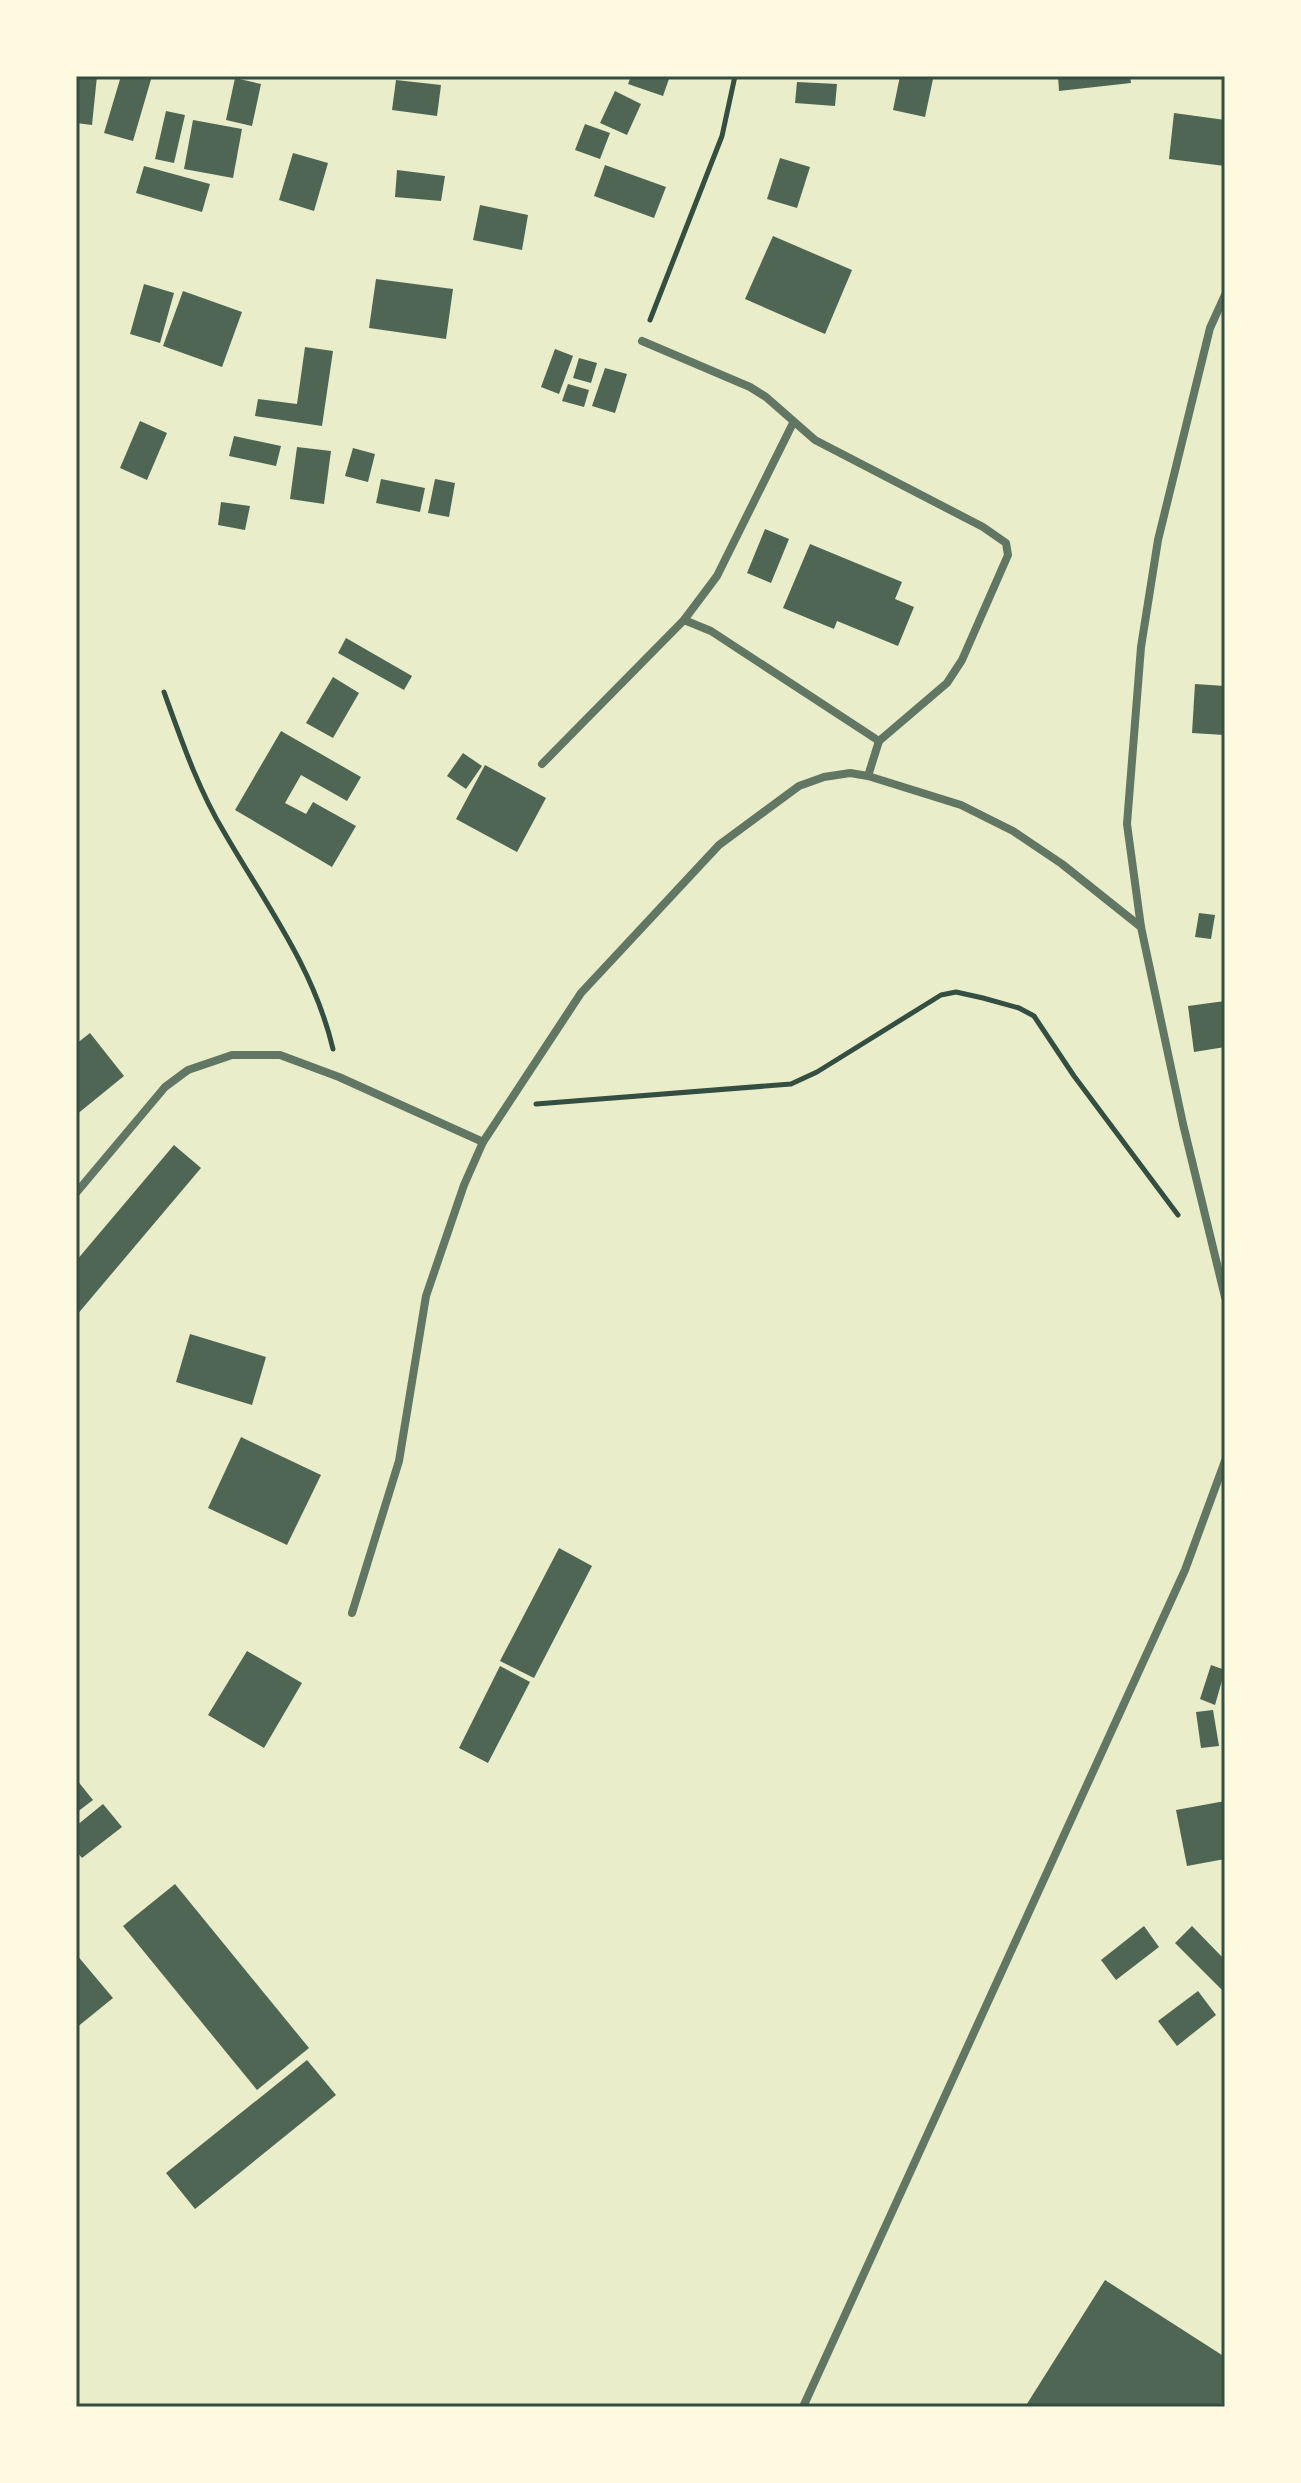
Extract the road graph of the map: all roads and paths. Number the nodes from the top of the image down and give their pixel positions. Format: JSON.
{"nodes":[{"id":1,"x":735,"y":76,"type":"edge"},
{"id":2,"x":1225,"y":295,"type":"edge"},
{"id":3,"x":642,"y":341,"type":"joint"},
{"id":4,"x":793,"y":423,"type":"junction"},
{"id":5,"x":684,"y":620,"type":"junction"},
{"id":6,"x":164,"y":692,"type":"dead end"},
{"id":7,"x":879,"y":741,"type":"junction"},
{"id":8,"x":542,"y":764,"type":"dead end"},
{"id":9,"x":868,"y":776,"type":"junction"},
{"id":10,"x":1141,"y":927,"type":"junction"},
{"id":11,"x":339,"y":1077,"type":"junction"},
{"id":12,"x":507,"y":1106,"type":"junction"},
{"id":13,"x":483,"y":1142,"type":"junction"},
{"id":14,"x":76,"y":1193,"type":"edge"},
{"id":15,"x":1186,"y":1227,"type":"dead end"},
{"id":16,"x":1225,"y":1297,"type":"edge"},
{"id":17,"x":1225,"y":1461,"type":"edge"},
{"id":18,"x":352,"y":1613,"type":"dead end"},
{"id":19,"x":803,"y":2407,"type":"edge"}],
"edges":[{"from":1,"to":3,"type":"path"},
{"from":2,"to":10,"type":"street"},
{"from":3,"to":4,"type":"street"},
{"from":4,"to":5,"type":"street"},
{"from":4,"to":7,"type":"street"},
{"from":5,"to":7,"type":"street"},
{"from":5,"to":8,"type":"street"},
{"from":6,"to":11,"type":"path"},
{"from":7,"to":9,"type":"street"},
{"from":9,"to":10,"type":"street"},
{"from":9,"to":12,"type":"street"},
{"from":10,"to":16,"type":"street"},
{"from":11,"to":13,"type":"street"},
{"from":11,"to":14,"type":"street"},
{"from":12,"to":13,"type":"street"},
{"from":12,"to":15,"type":"path"},
{"from":13,"to":18,"type":"street"},
{"from":17,"to":19,"type":"street"}]}
